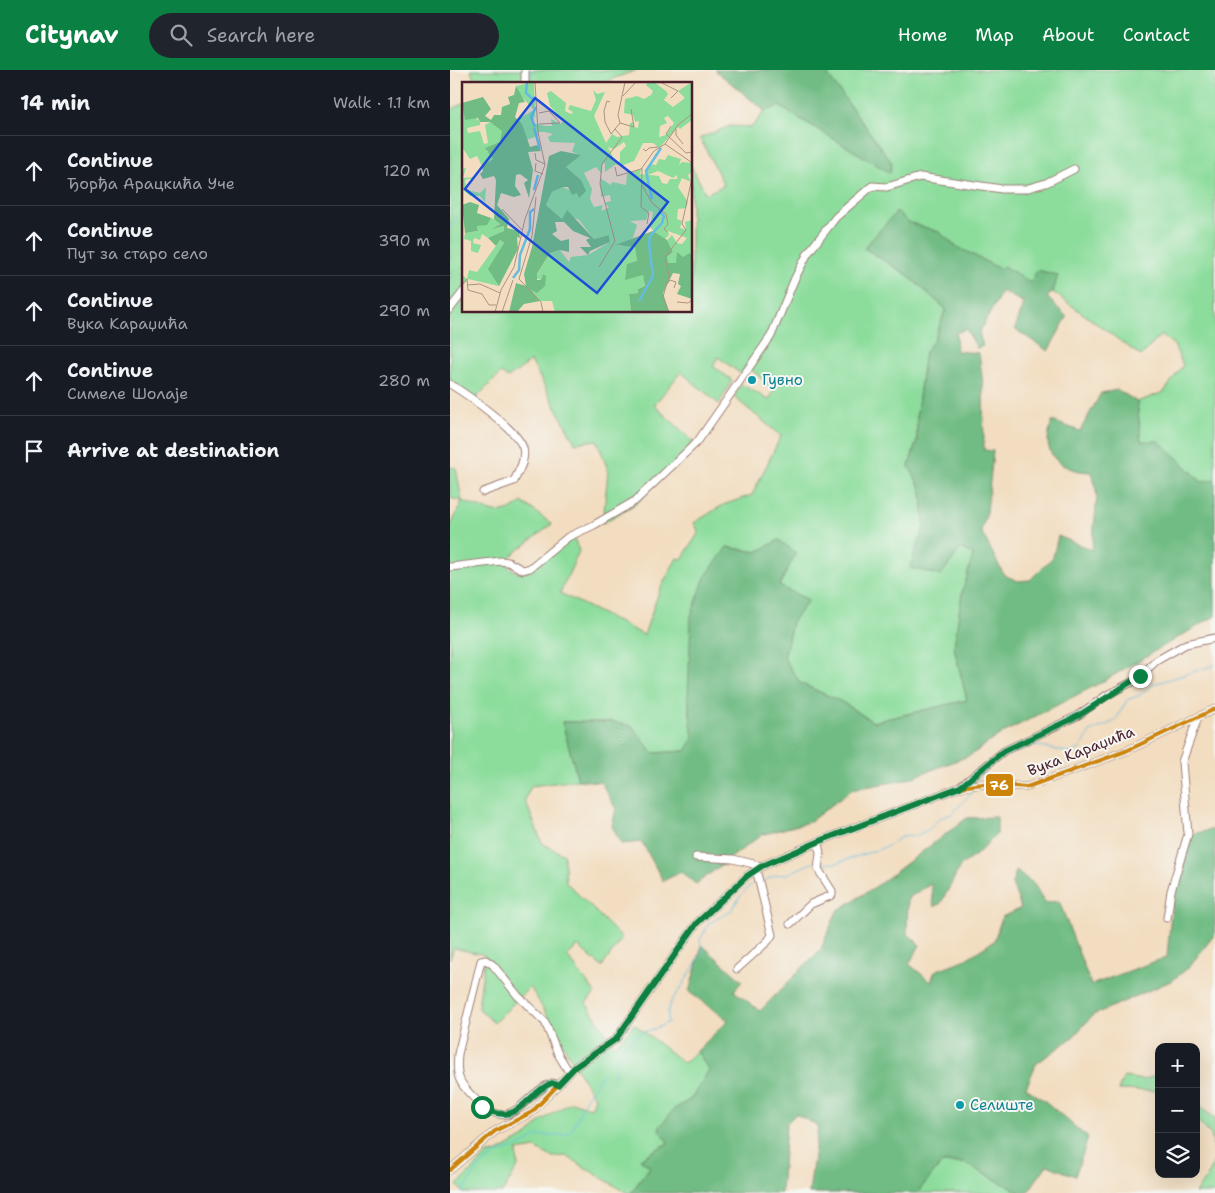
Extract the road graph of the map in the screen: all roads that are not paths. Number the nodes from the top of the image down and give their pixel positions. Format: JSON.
{"nodes":[{"id":1,"x":1074,"y":169,"type":"dead end"},
{"id":2,"x":462,"y":294,"type":"edge"},
{"id":3,"x":450,"y":309,"type":"edge"},
{"id":4,"x":450,"y":384,"type":"edge"},
{"id":5,"x":483,"y":492,"type":"dead end"},
{"id":6,"x":450,"y":567,"type":"edge"},
{"id":7,"x":1215,"y":638,"type":"edge"},
{"id":8,"x":1215,"y":709,"type":"edge"},
{"id":9,"x":1198,"y":717,"type":"junction"},
{"id":10,"x":960,"y":787,"type":"junction"},
{"id":11,"x":818,"y":842,"type":"junction"},
{"id":12,"x":696,"y":857,"type":"dead end"},
{"id":13,"x":759,"y":868,"type":"junction"},
{"id":14,"x":1167,"y":918,"type":"dead end"},
{"id":15,"x":790,"y":924,"type":"dead end"},
{"id":16,"x":737,"y":969,"type":"dead end"},
{"id":17,"x":569,"y":1072,"type":"junction"},
{"id":18,"x":558,"y":1085,"type":"junction"},
{"id":19,"x":450,"y":1170,"type":"edge"}],
"edges":[{"from":1,"to":6,"type":"street"},
{"from":2,"to":3,"type":"street"},
{"from":4,"to":5,"type":"street"},
{"from":7,"to":10,"type":"street"},
{"from":8,"to":9,"type":"street","name":"Вука Караџића"},
{"from":9,"to":10,"type":"street","name":"Вука Караџића"},
{"from":9,"to":14,"type":"street"},
{"from":10,"to":11,"type":"street","name":"Вука Караџића"},
{"from":11,"to":13,"type":"street","name":"Вука Караџића"},
{"from":11,"to":15,"type":"street"},
{"from":12,"to":13,"type":"street"},
{"from":13,"to":16,"type":"street"},
{"from":13,"to":17,"type":"street","name":"Вука Караџића"},
{"from":17,"to":18,"type":"street","name":"Вука Караџића"},
{"from":17,"to":18,"type":"street"},
{"from":18,"to":19,"type":"street","name":"Вука Караџића"}]}
